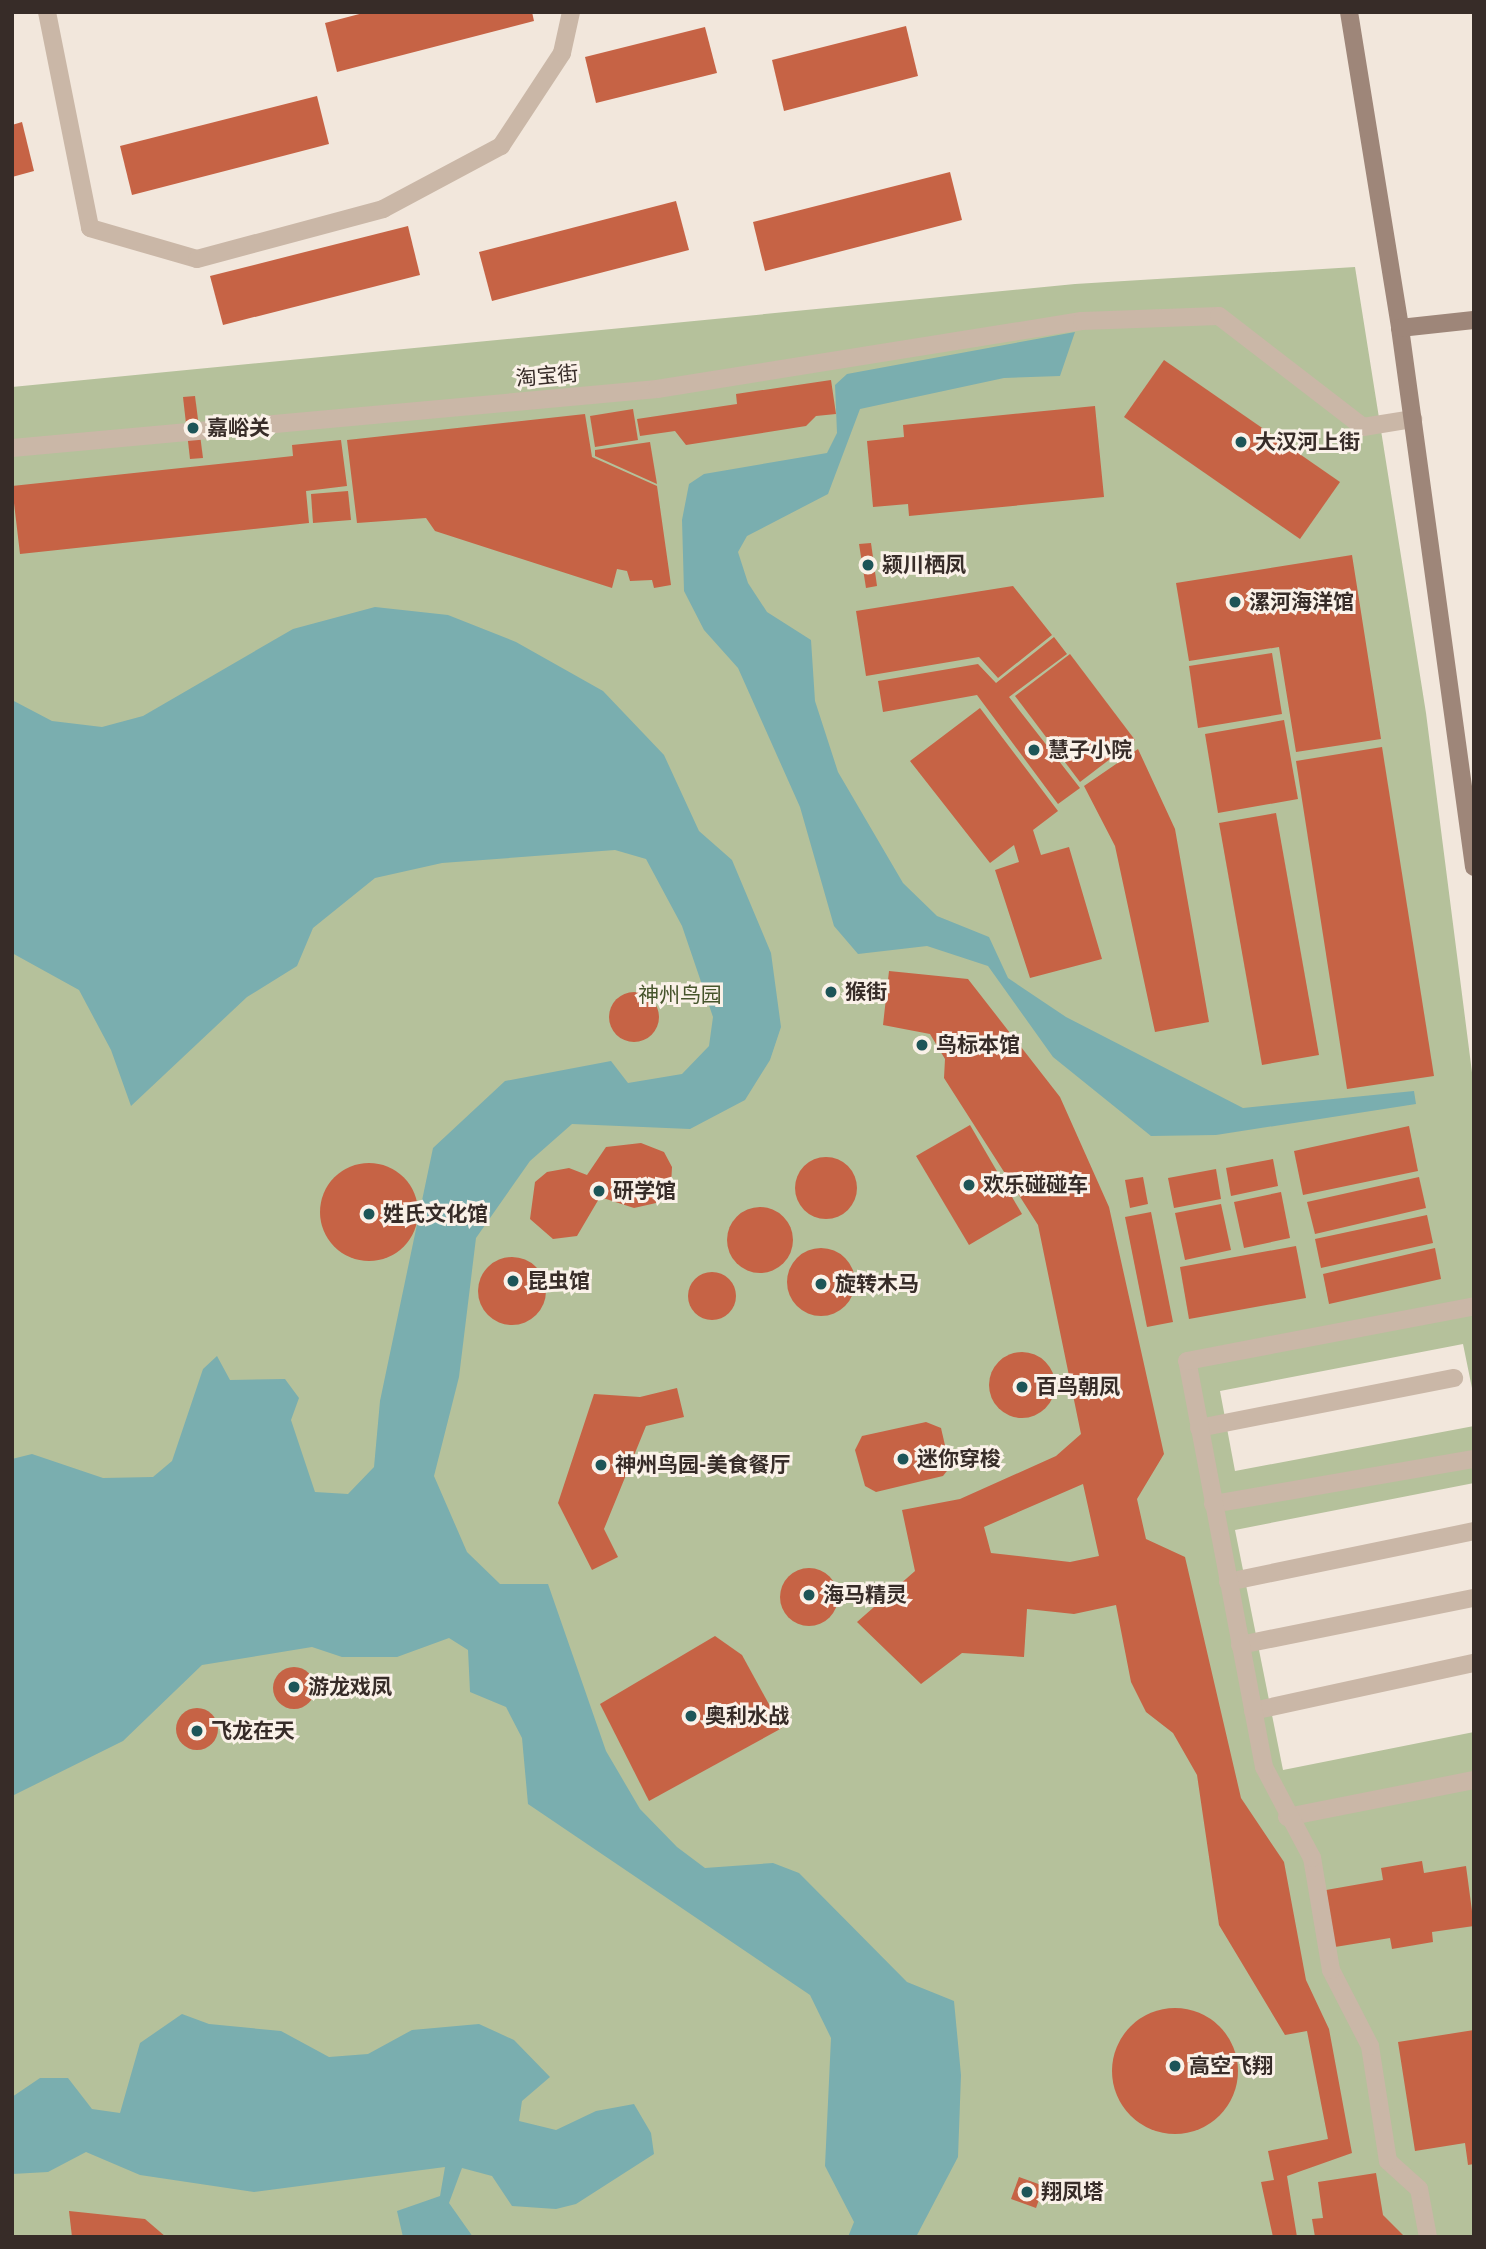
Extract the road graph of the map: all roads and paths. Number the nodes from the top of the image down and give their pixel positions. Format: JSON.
{"nodes":[{"id":1,"x":47,"y":12,"type":"edge"},
{"id":2,"x":571,"y":12,"type":"edge"},
{"id":3,"x":1349,"y":12,"type":"edge"},
{"id":4,"x":1474,"y":320,"type":"edge"},
{"id":5,"x":1400,"y":328,"type":"junction"},
{"id":6,"x":1413,"y":419,"type":"junction"},
{"id":7,"x":12,"y":448,"type":"edge"},
{"id":8,"x":1474,"y":867,"type":"edge"},
{"id":9,"x":1474,"y":1306,"type":"edge"},
{"id":10,"x":1454,"y":1378,"type":"dead end"},
{"id":11,"x":1199,"y":1428,"type":"junction"},
{"id":12,"x":1474,"y":1460,"type":"edge"},
{"id":13,"x":1213,"y":1504,"type":"junction"},
{"id":14,"x":1474,"y":1531,"type":"edge"},
{"id":15,"x":1228,"y":1582,"type":"junction"},
{"id":16,"x":1474,"y":1598,"type":"edge"},
{"id":17,"x":1240,"y":1646,"type":"junction"},
{"id":18,"x":1474,"y":1663,"type":"edge"},
{"id":19,"x":1253,"y":1711,"type":"junction"},
{"id":20,"x":1474,"y":1780,"type":"edge"},
{"id":21,"x":1287,"y":1816,"type":"junction"},
{"id":22,"x":1428,"y":2237,"type":"edge"}],
"edges":[{"from":1,"to":2,"type":"street"},
{"from":3,"to":5,"type":"street"},
{"from":4,"to":5,"type":"street"},
{"from":5,"to":6,"type":"street"},
{"from":6,"to":7,"type":"street","name":"淘宝街"},
{"from":6,"to":8,"type":"street"},
{"from":9,"to":11,"type":"street"},
{"from":10,"to":11,"type":"street"},
{"from":11,"to":13,"type":"street"},
{"from":12,"to":13,"type":"street"},
{"from":13,"to":15,"type":"street"},
{"from":14,"to":15,"type":"street"},
{"from":15,"to":17,"type":"street"},
{"from":16,"to":17,"type":"street"},
{"from":17,"to":19,"type":"street"},
{"from":18,"to":19,"type":"street"},
{"from":19,"to":21,"type":"street"},
{"from":20,"to":21,"type":"street"},
{"from":21,"to":22,"type":"street"}]}
